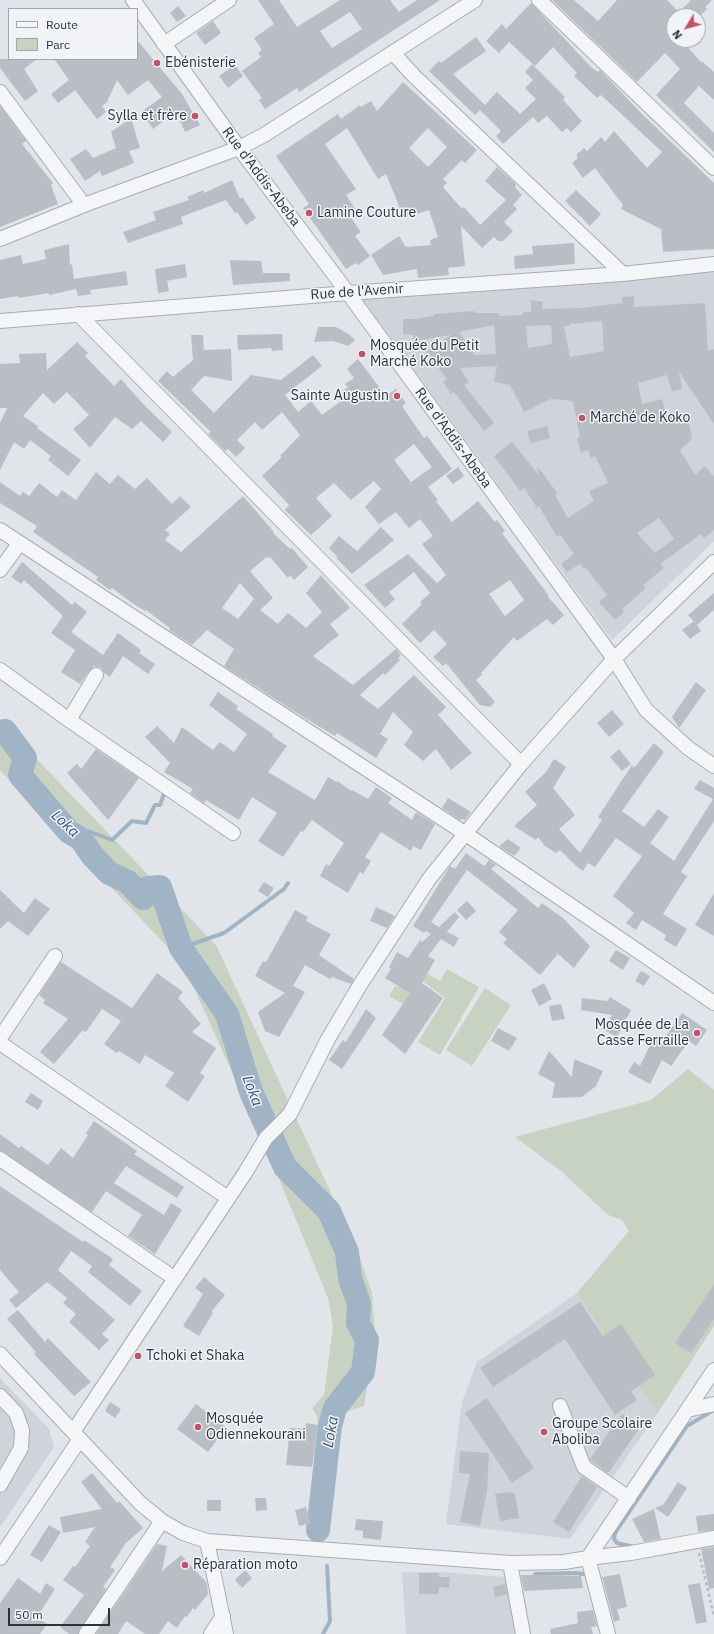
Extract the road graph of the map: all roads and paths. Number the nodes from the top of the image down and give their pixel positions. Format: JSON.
{"nodes":[{"id":1,"x":133,"y":0,"type":"edge"},
{"id":2,"x":229,"y":0,"type":"edge"},
{"id":3,"x":475,"y":0,"type":"edge"},
{"id":4,"x":539,"y":0,"type":"edge"},
{"id":5,"x":164,"y":44,"type":"junction"},
{"id":6,"x":394,"y":54,"type":"junction"},
{"id":7,"x":0,"y":92,"type":"edge"},
{"id":8,"x":238,"y":148,"type":"junction"},
{"id":9,"x":714,"y":168,"type":"edge"},
{"id":10,"x":84,"y":205,"type":"junction"},
{"id":11,"x":0,"y":239,"type":"edge"},
{"id":12,"x":714,"y":264,"type":"edge"},
{"id":13,"x":623,"y":274,"type":"junction"},
{"id":14,"x":348,"y":293,"type":"junction"},
{"id":15,"x":78,"y":314,"type":"junction"},
{"id":16,"x":0,"y":321,"type":"edge"},
{"id":17,"x":0,"y":530,"type":"edge"},
{"id":18,"x":19,"y":544,"type":"junction"},
{"id":19,"x":713,"y":565,"type":"edge"},
{"id":20,"x":0,"y":570,"type":"edge"},
{"id":21,"x":614,"y":659,"type":"junction"},
{"id":22,"x":0,"y":670,"type":"edge"},
{"id":23,"x":96,"y":675,"type":"dead end"},
{"id":24,"x":69,"y":720,"type":"junction"},
{"id":25,"x":521,"y":764,"type":"junction"},
{"id":26,"x":714,"y":766,"type":"edge"},
{"id":27,"x":233,"y":833,"type":"dead end"},
{"id":28,"x":466,"y":834,"type":"junction"},
{"id":29,"x":55,"y":956,"type":"dead end"},
{"id":30,"x":714,"y":1003,"type":"edge"},
{"id":31,"x":0,"y":1038,"type":"edge"},
{"id":32,"x":0,"y":1043,"type":"edge"},
{"id":33,"x":0,"y":1159,"type":"edge"},
{"id":34,"x":228,"y":1198,"type":"junction"},
{"id":35,"x":174,"y":1278,"type":"junction"},
{"id":36,"x":0,"y":1354,"type":"edge"},
{"id":37,"x":714,"y":1370,"type":"edge"},
{"id":38,"x":0,"y":1396,"type":"edge"},
{"id":39,"x":714,"y":1404,"type":"edge"},
{"id":40,"x":560,"y":1406,"type":"dead end"},
{"id":41,"x":687,"y":1410,"type":"junction"},
{"id":42,"x":76,"y":1436,"type":"junction"},
{"id":43,"x":0,"y":1485,"type":"edge"},
{"id":44,"x":629,"y":1498,"type":"junction"},
{"id":45,"x":162,"y":1521,"type":"junction"},
{"id":46,"x":714,"y":1538,"type":"edge"},
{"id":47,"x":207,"y":1541,"type":"junction"},
{"id":48,"x":696,"y":1541,"type":"junction"},
{"id":49,"x":0,"y":1558,"type":"edge"},
{"id":50,"x":588,"y":1558,"type":"junction"},
{"id":51,"x":510,"y":1563,"type":"junction"},
{"id":52,"x":223,"y":1616,"type":"junction"},
{"id":53,"x":714,"y":1616,"type":"edge"},
{"id":54,"x":86,"y":1634,"type":"edge"},
{"id":55,"x":211,"y":1634,"type":"edge"},
{"id":56,"x":226,"y":1634,"type":"edge"},
{"id":57,"x":523,"y":1634,"type":"edge"},
{"id":58,"x":608,"y":1634,"type":"edge"}],
"edges":[{"from":1,"to":5,"type":"street","name":"Rue d'Addis-Abeba"},
{"from":2,"to":5,"type":"street"},
{"from":3,"to":6,"type":"street"},
{"from":4,"to":9,"type":"street"},
{"from":5,"to":8,"type":"street","name":"Rue d'Addis-Abeba"},
{"from":6,"to":8,"type":"street"},
{"from":6,"to":13,"type":"street"},
{"from":7,"to":10,"type":"street"},
{"from":8,"to":10,"type":"street"},
{"from":8,"to":14,"type":"street","name":"Rue d'Addis-Abeba"},
{"from":10,"to":11,"type":"street"},
{"from":12,"to":13,"type":"street","name":"Rue de l'Avenir"},
{"from":13,"to":14,"type":"street","name":"Rue de l'Avenir"},
{"from":14,"to":15,"type":"street","name":"Rue de l'Avenir"},
{"from":14,"to":21,"type":"street","name":"Rue d'Addis-Abeba"},
{"from":15,"to":16,"type":"street","name":"Rue de l'Avenir"},
{"from":15,"to":25,"type":"street"},
{"from":17,"to":18,"type":"street"},
{"from":18,"to":20,"type":"street"},
{"from":18,"to":28,"type":"street"},
{"from":19,"to":21,"type":"street"},
{"from":21,"to":25,"type":"street"},
{"from":21,"to":26,"type":"street","name":"Rue d'Addis-Abeba"},
{"from":22,"to":24,"type":"street"},
{"from":23,"to":24,"type":"street"},
{"from":24,"to":27,"type":"street"},
{"from":25,"to":28,"type":"street"},
{"from":28,"to":30,"type":"street"},
{"from":28,"to":34,"type":"street"},
{"from":29,"to":31,"type":"street"},
{"from":32,"to":34,"type":"street"},
{"from":33,"to":35,"type":"street"},
{"from":34,"to":35,"type":"street"},
{"from":35,"to":42,"type":"street"},
{"from":36,"to":42,"type":"street"},
{"from":37,"to":41,"type":"street"},
{"from":38,"to":43,"type":"street"},
{"from":39,"to":41,"type":"street"},
{"from":40,"to":44,"type":"street"},
{"from":41,"to":44,"type":"street"},
{"from":42,"to":45,"type":"street"},
{"from":42,"to":49,"type":"street"},
{"from":44,"to":50,"type":"street"},
{"from":45,"to":47,"type":"street"},
{"from":45,"to":54,"type":"street"},
{"from":46,"to":48,"type":"street"},
{"from":47,"to":51,"type":"street"},
{"from":47,"to":52,"type":"street"},
{"from":48,"to":50,"type":"street"},
{"from":48,"to":53,"type":"path"},
{"from":50,"to":51,"type":"street"},
{"from":50,"to":58,"type":"street"},
{"from":51,"to":57,"type":"street"},
{"from":52,"to":55,"type":"street"},
{"from":52,"to":56,"type":"street"}]}
